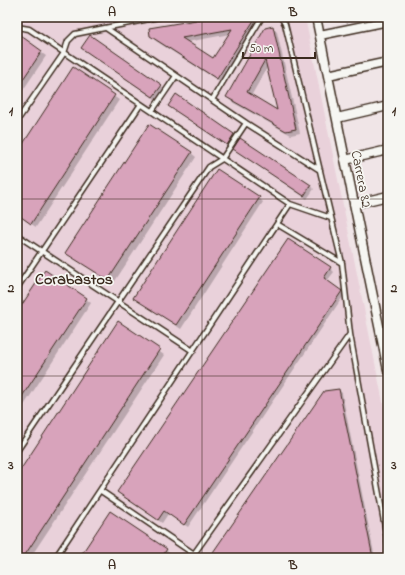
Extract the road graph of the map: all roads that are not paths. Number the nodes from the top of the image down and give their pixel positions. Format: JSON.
{"nodes":[{"id":1,"x":159,"y":17,"type":"edge"},
{"id":2,"x":262,"y":17,"type":"edge"},
{"id":3,"x":281,"y":17,"type":"edge"},
{"id":4,"x":316,"y":17,"type":"edge"},
{"id":5,"x":388,"y":21,"type":"edge"},
{"id":6,"x":17,"y":27,"type":"edge"},
{"id":7,"x":106,"y":28,"type":"junction"},
{"id":8,"x":320,"y":35,"type":"junction"},
{"id":9,"x":64,"y":53,"type":"junction"},
{"id":10,"x":388,"y":62,"type":"edge"},
{"id":11,"x":328,"y":74,"type":"junction"},
{"id":12,"x":176,"y":76,"type":"junction"},
{"id":13,"x":212,"y":100,"type":"junction"},
{"id":14,"x":141,"y":104,"type":"junction"},
{"id":15,"x":388,"y":106,"type":"edge"},
{"id":16,"x":152,"y":111,"type":"junction"},
{"id":17,"x":337,"y":118,"type":"junction"},
{"id":18,"x":17,"y":121,"type":"edge"},
{"id":19,"x":246,"y":123,"type":"junction"},
{"id":20,"x":388,"y":150,"type":"edge"},
{"id":21,"x":222,"y":159,"type":"junction"},
{"id":22,"x":345,"y":160,"type":"junction"},
{"id":23,"x":320,"y":170,"type":"junction"},
{"id":24,"x":388,"y":196,"type":"edge"},
{"id":25,"x":290,"y":204,"type":"junction"},
{"id":26,"x":354,"y":204,"type":"junction"},
{"id":27,"x":331,"y":218,"type":"junction"},
{"id":28,"x":277,"y":224,"type":"junction"},
{"id":29,"x":17,"y":236,"type":"edge"},
{"id":30,"x":41,"y":252,"type":"junction"},
{"id":31,"x":342,"y":263,"type":"junction"},
{"id":32,"x":17,"y":288,"type":"edge"},
{"id":33,"x":118,"y":302,"type":"junction"},
{"id":34,"x":350,"y":334,"type":"junction"},
{"id":35,"x":193,"y":351,"type":"junction"},
{"id":36,"x":388,"y":370,"type":"edge"},
{"id":37,"x":17,"y":451,"type":"edge"},
{"id":38,"x":101,"y":491,"type":"junction"},
{"id":39,"x":388,"y":544,"type":"edge"},
{"id":40,"x":193,"y":556,"type":"edge"},
{"id":41,"x":55,"y":558,"type":"edge"}],
"edges":[{"from":1,"to":7,"type":"lane"},
{"from":2,"to":13,"type":"lane"},
{"from":3,"to":23,"type":"lane"},
{"from":4,"to":8,"type":"street","name":"Carrera 82"},
{"from":5,"to":8,"type":"street"},
{"from":6,"to":9,"type":"lane"},
{"from":7,"to":9,"type":"lane"},
{"from":7,"to":12,"type":"lane"},
{"from":8,"to":11,"type":"street","name":"Carrera 82"},
{"from":9,"to":14,"type":"lane"},
{"from":9,"to":18,"type":"lane"},
{"from":10,"to":11,"type":"street"},
{"from":11,"to":17,"type":"street","name":"Carrera 82"},
{"from":12,"to":13,"type":"lane"},
{"from":12,"to":16,"type":"lane"},
{"from":13,"to":19,"type":"lane"},
{"from":14,"to":16,"type":"lane"},
{"from":14,"to":30,"type":"lane"},
{"from":15,"to":17,"type":"street"},
{"from":16,"to":21,"type":"lane"},
{"from":17,"to":22,"type":"street","name":"Carrera 82"},
{"from":19,"to":21,"type":"lane"},
{"from":19,"to":23,"type":"lane"},
{"from":20,"to":22,"type":"street"},
{"from":21,"to":25,"type":"lane"},
{"from":21,"to":33,"type":"lane"},
{"from":22,"to":26,"type":"street","name":"Carrera 82"},
{"from":23,"to":27,"type":"lane"},
{"from":24,"to":26,"type":"street"},
{"from":25,"to":27,"type":"lane"},
{"from":25,"to":28,"type":"lane"},
{"from":26,"to":36,"type":"street","name":"Carrera 82"},
{"from":27,"to":31,"type":"lane"},
{"from":28,"to":31,"type":"lane"},
{"from":28,"to":35,"type":"lane"},
{"from":29,"to":30,"type":"lane"},
{"from":30,"to":32,"type":"lane"},
{"from":30,"to":33,"type":"lane"},
{"from":31,"to":34,"type":"lane"},
{"from":33,"to":35,"type":"lane"},
{"from":33,"to":37,"type":"lane"},
{"from":34,"to":39,"type":"lane"},
{"from":34,"to":40,"type":"lane"},
{"from":35,"to":38,"type":"lane"},
{"from":38,"to":40,"type":"lane"},
{"from":38,"to":41,"type":"lane"}]}
